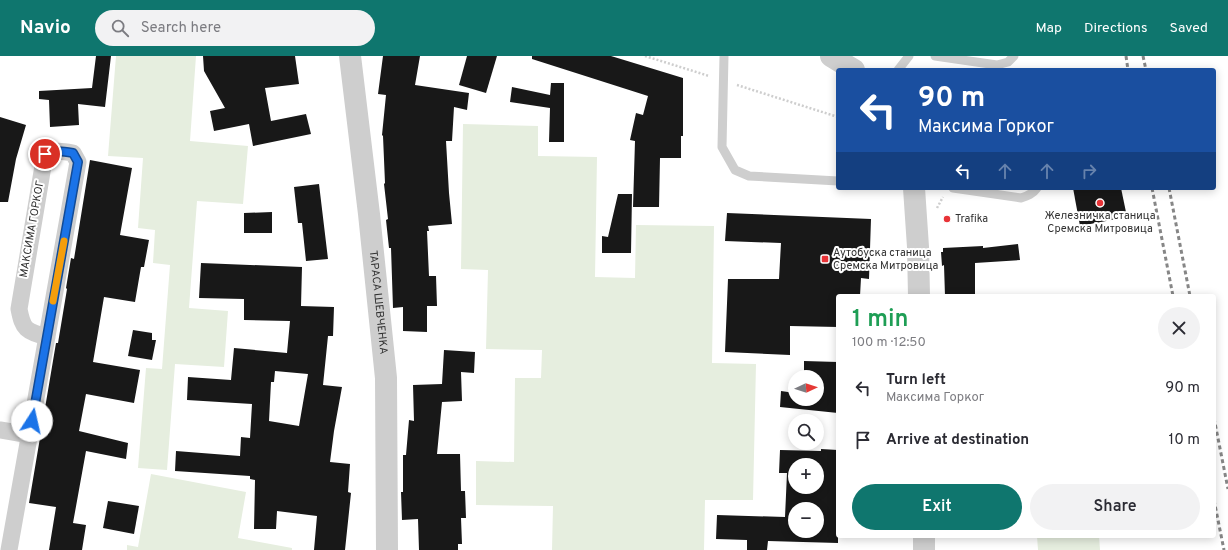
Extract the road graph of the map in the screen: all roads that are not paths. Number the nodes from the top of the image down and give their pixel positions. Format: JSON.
{"nodes":[{"id":1,"x":350,"y":56,"type":"edge"},
{"id":2,"x":724,"y":56,"type":"edge"},
{"id":3,"x":831,"y":56,"type":"edge"},
{"id":4,"x":911,"y":56,"type":"edge"},
{"id":5,"x":935,"y":56,"type":"edge"},
{"id":6,"x":1014,"y":56,"type":"edge"},
{"id":7,"x":851,"y":68,"type":"edge"},
{"id":8,"x":900,"y":68,"type":"edge"},
{"id":9,"x":836,"y":181,"type":"edge"},
{"id":10,"x":914,"y":190,"type":"edge"},
{"id":11,"x":967,"y":190,"type":"edge"},
{"id":12,"x":1036,"y":190,"type":"edge"},
{"id":13,"x":919,"y":294,"type":"edge"},
{"id":14,"x":47,"y":337,"type":"junction"},
{"id":15,"x":0,"y":430,"type":"edge"},
{"id":16,"x":30,"y":435,"type":"junction"},
{"id":17,"x":924,"y":538,"type":"edge"},
{"id":18,"x":9,"y":550,"type":"edge"},
{"id":19,"x":387,"y":550,"type":"edge"},
{"id":20,"x":924,"y":550,"type":"edge"}],
"edges":[{"from":1,"to":19,"type":"street","name":"ТАРАСА ШЕВЧЕНКА"},
{"from":2,"to":9,"type":"lane"},
{"from":3,"to":7,"type":"street"},
{"from":4,"to":8,"type":"lane"},
{"from":5,"to":6,"type":"lane"},
{"from":10,"to":13,"type":"street"},
{"from":11,"to":12,"type":"lane"},
{"from":14,"to":14,"type":"street","name":"МАКСИМА ГОРКОГ"},
{"from":14,"to":16,"type":"street","name":"МАКСИМА ГОРКОГ"},
{"from":15,"to":16,"type":"street"},
{"from":16,"to":18,"type":"street","name":"МАКСИМА ГОРКОГ"},
{"from":17,"to":20,"type":"street"}]}
